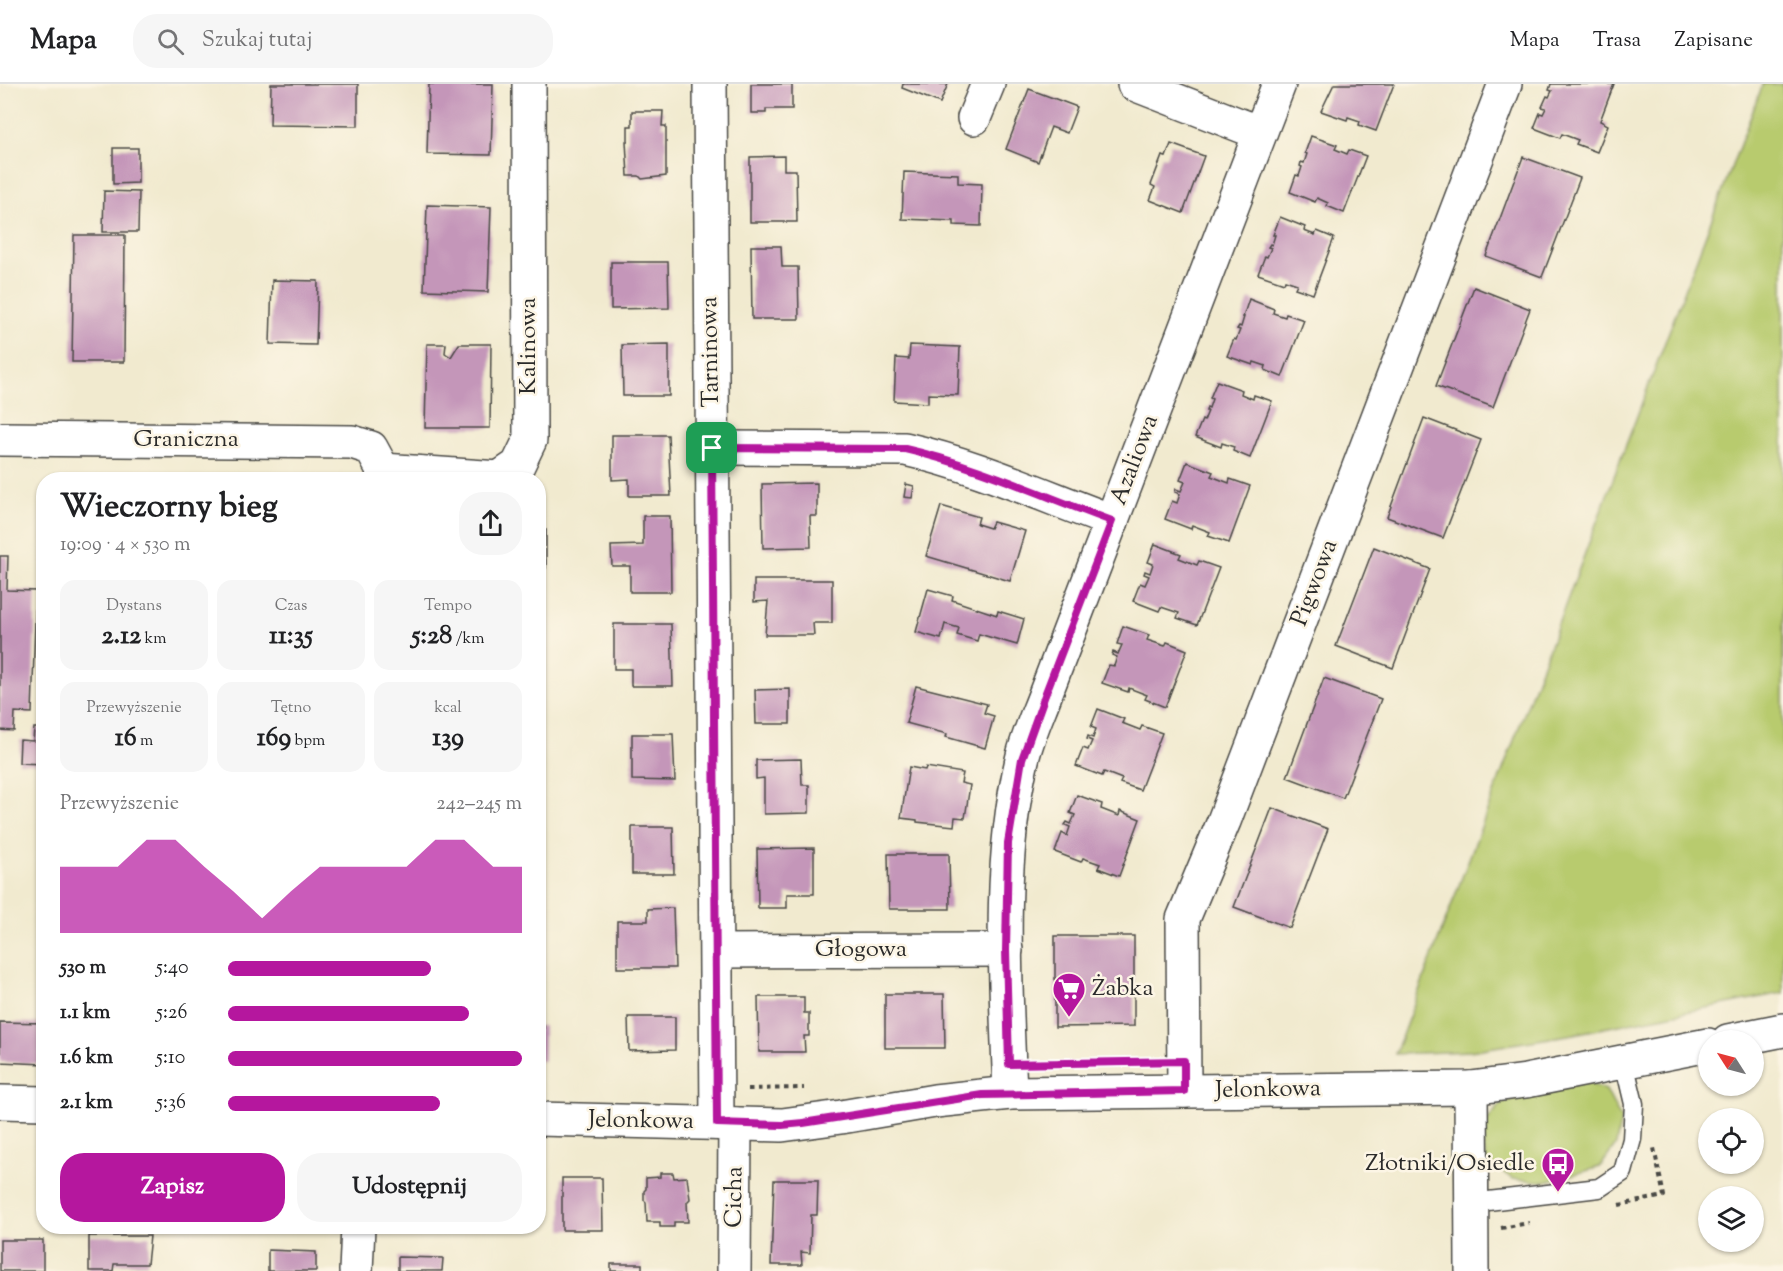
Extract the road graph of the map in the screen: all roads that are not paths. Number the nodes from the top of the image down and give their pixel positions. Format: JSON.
{"nodes":[{"id":1,"x":529,"y":84,"type":"edge"},
{"id":2,"x":710,"y":84,"type":"edge"},
{"id":3,"x":987,"y":84,"type":"edge"},
{"id":4,"x":1134,"y":84,"type":"edge"},
{"id":5,"x":1279,"y":84,"type":"edge"},
{"id":6,"x":1505,"y":84,"type":"edge"},
{"id":7,"x":974,"y":118,"type":"dead end"},
{"id":8,"x":1260,"y":133,"type":"junction"},
{"id":9,"x":0,"y":439,"type":"edge"},
{"id":10,"x":712,"y":448,"type":"junction"},
{"id":11,"x":379,"y":466,"type":"edge"},
{"id":12,"x":439,"y":472,"type":"edge"},
{"id":13,"x":508,"y":472,"type":"edge"},
{"id":14,"x":1112,"y":521,"type":"junction"},
{"id":15,"x":1006,"y":950,"type":"junction"},
{"id":16,"x":717,"y":951,"type":"junction"},
{"id":17,"x":1783,"y":1030,"type":"edge"},
{"id":18,"x":1764,"y":1034,"type":"edge"},
{"id":19,"x":1698,"y":1047,"type":"edge"},
{"id":20,"x":1624,"y":1062,"type":"junction"},
{"id":21,"x":1471,"y":1088,"type":"junction"},
{"id":22,"x":1184,"y":1091,"type":"junction"},
{"id":23,"x":1010,"y":1093,"type":"junction"},
{"id":24,"x":0,"y":1102,"type":"edge"},
{"id":25,"x":36,"y":1103,"type":"edge"},
{"id":26,"x":546,"y":1119,"type":"edge"},
{"id":27,"x":726,"y":1123,"type":"junction"},
{"id":28,"x":1471,"y":1203,"type":"junction"},
{"id":29,"x":358,"y":1234,"type":"edge"},
{"id":30,"x":357,"y":1271,"type":"edge"},
{"id":31,"x":734,"y":1271,"type":"edge"},
{"id":32,"x":1472,"y":1271,"type":"edge"}],
"edges":[{"from":1,"to":13,"type":"street","name":"Kalinowa"},
{"from":2,"to":10,"type":"street","name":"Tarninowa"},
{"from":3,"to":7,"type":"street"},
{"from":4,"to":8,"type":"street"},
{"from":5,"to":8,"type":"street","name":"Azaliowa"},
{"from":6,"to":22,"type":"street","name":"Pigwowa"},
{"from":8,"to":14,"type":"street","name":"Azaliowa"},
{"from":9,"to":11,"type":"street","name":"Graniczna"},
{"from":10,"to":14,"type":"street"},
{"from":10,"to":16,"type":"street","name":"Tarninowa"},
{"from":11,"to":12,"type":"street","name":"Kalinowa"},
{"from":14,"to":15,"type":"street","name":"Azaliowa"},
{"from":15,"to":16,"type":"street","name":"Głogowa"},
{"from":15,"to":23,"type":"street","name":"Azaliowa"},
{"from":16,"to":27,"type":"street","name":"Tarninowa"},
{"from":17,"to":18,"type":"street"},
{"from":19,"to":20,"type":"street","name":"Jelonkowa"},
{"from":20,"to":21,"type":"street","name":"Jelonkowa"},
{"from":20,"to":28,"type":"lane"},
{"from":21,"to":22,"type":"street","name":"Jelonkowa"},
{"from":21,"to":28,"type":"street"},
{"from":22,"to":23,"type":"street","name":"Jelonkowa"},
{"from":23,"to":27,"type":"street","name":"Jelonkowa"},
{"from":24,"to":25,"type":"street"},
{"from":26,"to":27,"type":"street","name":"Jelonkowa"},
{"from":27,"to":31,"type":"street","name":"Cicha"},
{"from":28,"to":32,"type":"street"},
{"from":29,"to":30,"type":"street"}]}
